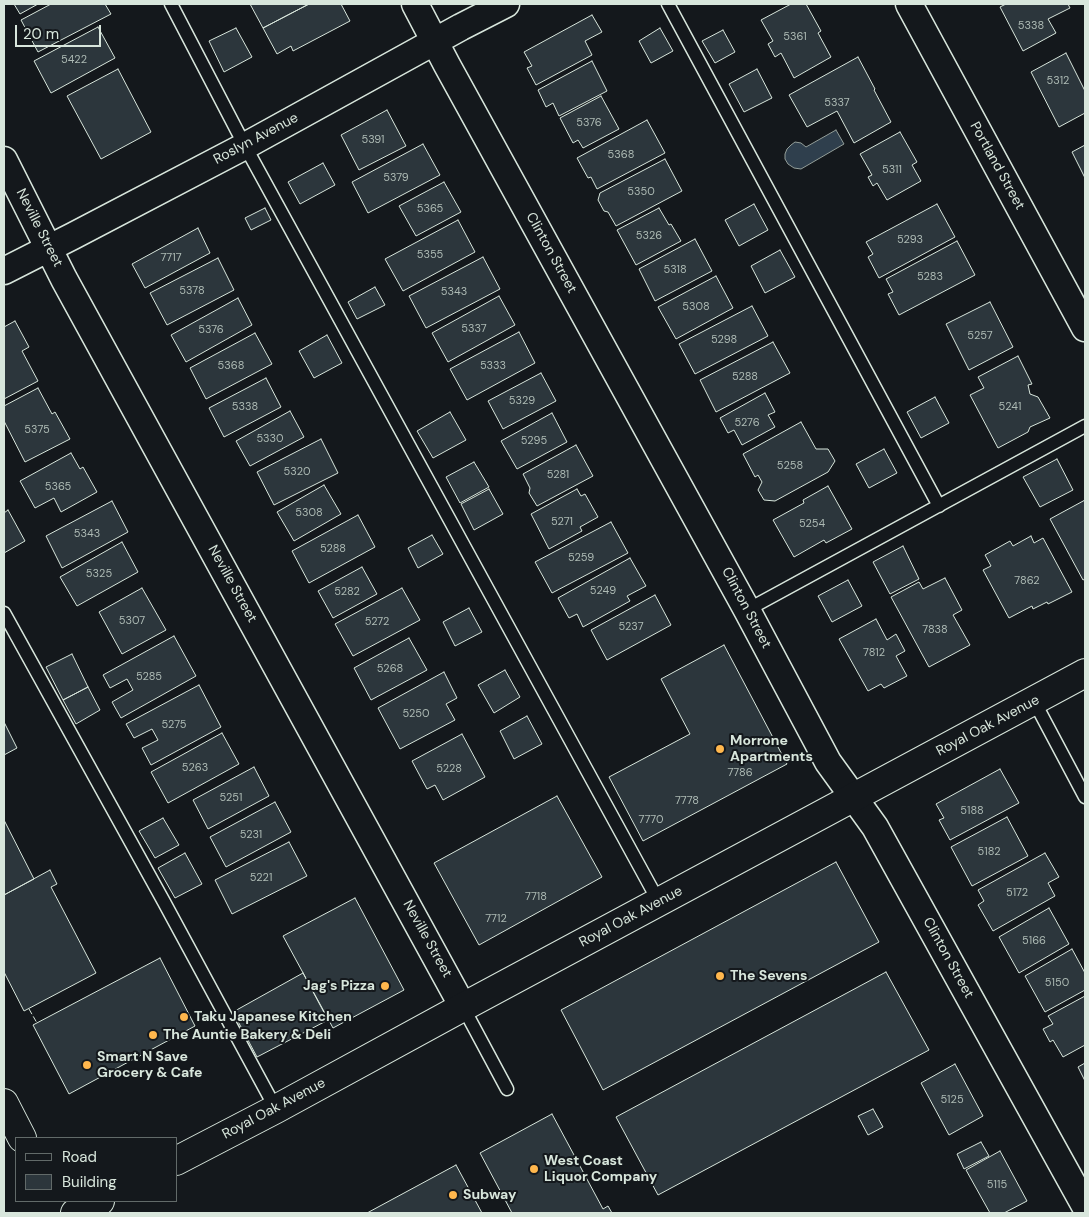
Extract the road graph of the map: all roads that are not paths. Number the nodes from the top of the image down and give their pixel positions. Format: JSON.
{"nodes":[{"id":1,"x":171,"y":4,"type":"edge"},
{"id":2,"x":415,"y":4,"type":"edge"},
{"id":3,"x":506,"y":4,"type":"edge"},
{"id":4,"x":668,"y":4,"type":"edge"},
{"id":5,"x":909,"y":4,"type":"edge"},
{"id":6,"x":435,"y":41,"type":"junction"},
{"id":7,"x":245,"y":146,"type":"junction"},
{"id":8,"x":4,"y":160,"type":"edge"},
{"id":9,"x":48,"y":248,"type":"junction"},
{"id":10,"x":4,"y":270,"type":"edge"},
{"id":11,"x":1085,"y":328,"type":"edge"},
{"id":12,"x":1085,"y":426,"type":"edge"},
{"id":13,"x":938,"y":506,"type":"junction"},
{"id":14,"x":747,"y":610,"type":"junction"},
{"id":15,"x":4,"y":613,"type":"edge"},
{"id":16,"x":1085,"y":673,"type":"edge"},
{"id":17,"x":1034,"y":701,"type":"junction"},
{"id":18,"x":854,"y":798,"type":"junction"},
{"id":19,"x":1085,"y":798,"type":"edge"},
{"id":20,"x":660,"y":902,"type":"junction"},
{"id":21,"x":463,"y":1007,"type":"junction"},
{"id":22,"x":507,"y":1089,"type":"dead end"},
{"id":23,"x":4,"y":1103,"type":"edge"},
{"id":24,"x":276,"y":1110,"type":"junction"},
{"id":25,"x":21,"y":1137,"type":"edge"},
{"id":26,"x":178,"y":1160,"type":"edge"},
{"id":27,"x":98,"y":1202,"type":"edge"},
{"id":28,"x":1085,"y":1206,"type":"edge"},
{"id":29,"x":75,"y":1213,"type":"edge"}],
"edges":[{"from":1,"to":7,"type":"lane"},
{"from":2,"to":6,"type":"street","name":"Clinton Street"},
{"from":3,"to":6,"type":"street","name":"Roslyn Avenue"},
{"from":4,"to":13,"type":"lane"},
{"from":5,"to":11,"type":"street","name":"Portland Street"},
{"from":6,"to":7,"type":"street","name":"Roslyn Avenue"},
{"from":6,"to":14,"type":"street","name":"Clinton Street"},
{"from":7,"to":9,"type":"street","name":"Roslyn Avenue"},
{"from":7,"to":20,"type":"lane"},
{"from":8,"to":9,"type":"street","name":"Neville Street"},
{"from":9,"to":10,"type":"street","name":"Roslyn Avenue"},
{"from":9,"to":21,"type":"street","name":"Neville Street"},
{"from":12,"to":13,"type":"lane"},
{"from":13,"to":14,"type":"lane"},
{"from":14,"to":18,"type":"street","name":"Clinton Street"},
{"from":15,"to":24,"type":"lane"},
{"from":16,"to":17,"type":"street","name":"Royal Oak Avenue"},
{"from":17,"to":18,"type":"street","name":"Royal Oak Avenue"},
{"from":17,"to":19,"type":"lane"},
{"from":18,"to":20,"type":"street","name":"Royal Oak Avenue"},
{"from":18,"to":28,"type":"street","name":"Clinton Street"},
{"from":20,"to":21,"type":"street","name":"Royal Oak Avenue"},
{"from":21,"to":22,"type":"lane"},
{"from":21,"to":24,"type":"street","name":"Royal Oak Avenue"},
{"from":23,"to":25,"type":"street"},
{"from":24,"to":26,"type":"street","name":"Royal Oak Avenue"},
{"from":27,"to":29,"type":"street"}]}
